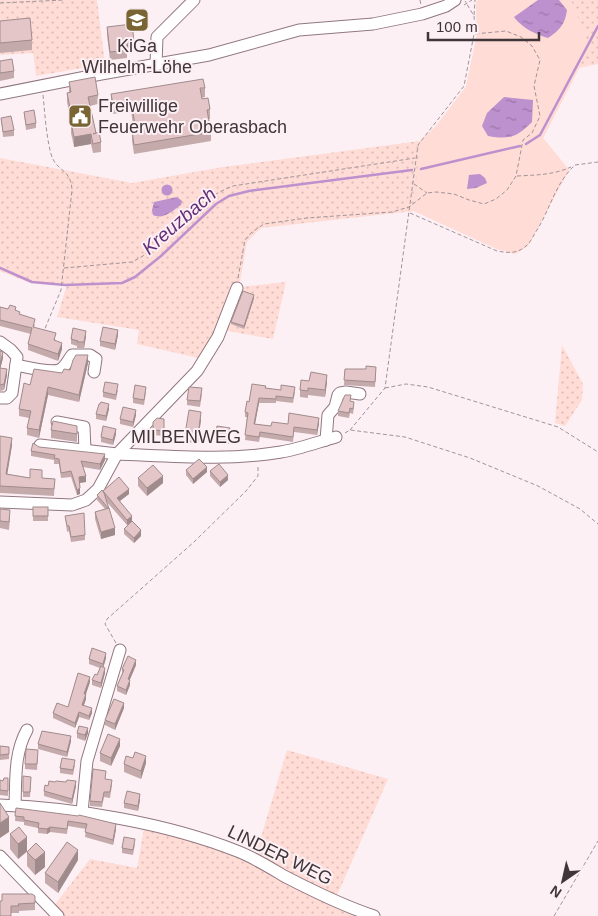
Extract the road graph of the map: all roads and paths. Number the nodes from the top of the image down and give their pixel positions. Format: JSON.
{"nodes":[{"id":1,"x":64,"y":0,"type":"edge"},
{"id":2,"x":194,"y":0,"type":"edge"},
{"id":3,"x":455,"y":0,"type":"edge"},
{"id":4,"x":464,"y":0,"type":"edge"},
{"id":5,"x":475,"y":0,"type":"edge"},
{"id":6,"x":0,"y":3,"type":"edge"},
{"id":7,"x":474,"y":16,"type":"junction"},
{"id":8,"x":474,"y":34,"type":"junction"},
{"id":9,"x":209,"y":56,"type":"junction"},
{"id":10,"x":156,"y":65,"type":"junction"},
{"id":11,"x":210,"y":68,"type":"dead end"},
{"id":12,"x":42,"y":87,"type":"junction"},
{"id":13,"x":0,"y":94,"type":"edge"},
{"id":14,"x":416,"y":158,"type":"junction"},
{"id":15,"x":598,"y":162,"type":"edge"},
{"id":16,"x":574,"y":166,"type":"junction"},
{"id":17,"x":516,"y":176,"type":"junction"},
{"id":18,"x":413,"y":183,"type":"junction"},
{"id":19,"x":427,"y":193,"type":"junction"},
{"id":20,"x":409,"y":207,"type":"junction"},
{"id":21,"x":409,"y":213,"type":"junction"},
{"id":22,"x":64,"y":268,"type":"junction"},
{"id":23,"x":237,"y":288,"type":"joint"},
{"id":24,"x":44,"y":330,"type":"edge"},
{"id":25,"x":0,"y":342,"type":"edge"},
{"id":26,"x":16,"y":365,"type":"junction"},
{"id":27,"x":94,"y":372,"type":"dead end"},
{"id":28,"x":385,"y":388,"type":"junction"},
{"id":29,"x":360,"y":394,"type":"dead end"},
{"id":30,"x":0,"y":398,"type":"edge"},
{"id":31,"x":57,"y":422,"type":"edge"},
{"id":32,"x":350,"y":430,"type":"junction"},
{"id":33,"x":331,"y":438,"type":"junction"},
{"id":34,"x":40,"y":445,"type":"edge"},
{"id":35,"x":85,"y":450,"type":"junction"},
{"id":36,"x":598,"y":452,"type":"edge"},
{"id":37,"x":117,"y":454,"type":"junction"},
{"id":38,"x":256,"y":454,"type":"junction"},
{"id":39,"x":0,"y":502,"type":"edge"},
{"id":40,"x":598,"y":524,"type":"edge"},
{"id":41,"x":120,"y":650,"type":"joint"},
{"id":42,"x":28,"y":730,"type":"dead end"},
{"id":43,"x":0,"y":804,"type":"edge"},
{"id":44,"x":15,"y":805,"type":"junction"},
{"id":45,"x":82,"y":812,"type":"junction"},
{"id":46,"x":598,"y":841,"type":"edge"},
{"id":47,"x":0,"y":856,"type":"edge"},
{"id":48,"x":58,"y":916,"type":"edge"},
{"id":49,"x":374,"y":916,"type":"edge"},
{"id":50,"x":554,"y":916,"type":"edge"}],
"edges":[{"from":1,"to":6,"type":"path"},
{"from":2,"to":10,"type":"street"},
{"from":3,"to":9,"type":"street"},
{"from":4,"to":7,"type":"path"},
{"from":5,"to":7,"type":"path"},
{"from":7,"to":8,"type":"path"},
{"from":8,"to":14,"type":"path"},
{"from":8,"to":17,"type":"path"},
{"from":9,"to":10,"type":"street"},
{"from":9,"to":11,"type":"street"},
{"from":10,"to":12,"type":"street"},
{"from":12,"to":13,"type":"street"},
{"from":12,"to":22,"type":"path"},
{"from":14,"to":18,"type":"path"},
{"from":14,"to":22,"type":"path"},
{"from":15,"to":16,"type":"path"},
{"from":16,"to":17,"type":"path"},
{"from":16,"to":21,"type":"path"},
{"from":17,"to":19,"type":"path"},
{"from":18,"to":19,"type":"path"},
{"from":18,"to":20,"type":"path"},
{"from":19,"to":20,"type":"path"},
{"from":20,"to":21,"type":"path"},
{"from":20,"to":23,"type":"path"},
{"from":21,"to":28,"type":"path"},
{"from":22,"to":24,"type":"path"},
{"from":23,"to":37,"type":"street"},
{"from":25,"to":26,"type":"street"},
{"from":26,"to":27,"type":"street"},
{"from":26,"to":30,"type":"street"},
{"from":28,"to":32,"type":"path"},
{"from":28,"to":36,"type":"path"},
{"from":29,"to":33,"type":"street"},
{"from":31,"to":35,"type":"street"},
{"from":32,"to":33,"type":"path"},
{"from":32,"to":40,"type":"path"},
{"from":33,"to":38,"type":"street","name":"MILBENWEG"},
{"from":34,"to":35,"type":"street"},
{"from":35,"to":37,"type":"street"},
{"from":37,"to":38,"type":"street","name":"MILBENWEG"},
{"from":37,"to":39,"type":"street","name":"MILBENWEG"},
{"from":38,"to":41,"type":"path"},
{"from":41,"to":45,"type":"street"},
{"from":42,"to":44,"type":"street"},
{"from":43,"to":44,"type":"street","name":"LINDER WEG"},
{"from":44,"to":45,"type":"street","name":"LINDER WEG"},
{"from":45,"to":49,"type":"street","name":"LINDER WEG"},
{"from":46,"to":50,"type":"path"},
{"from":47,"to":48,"type":"street"}]}
